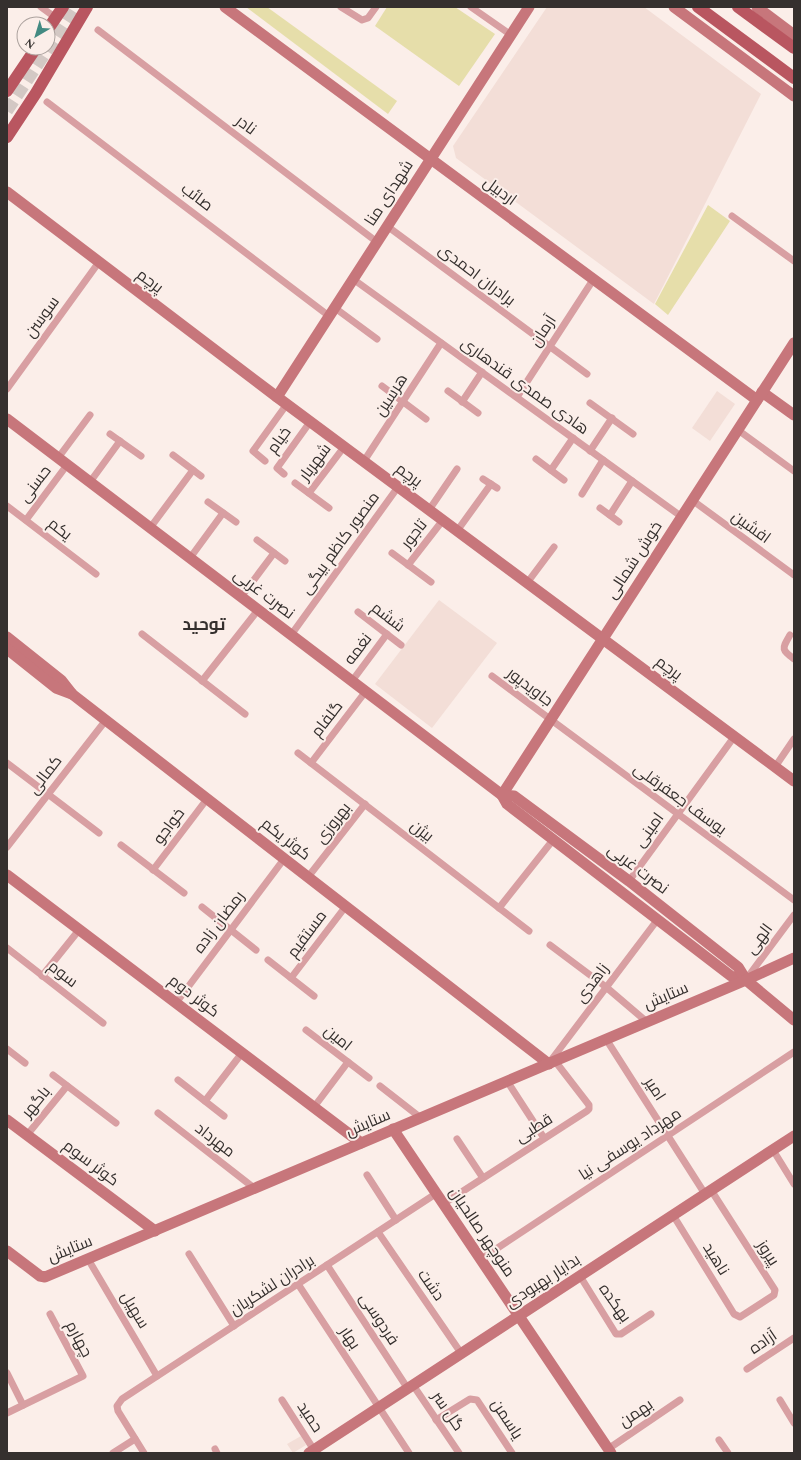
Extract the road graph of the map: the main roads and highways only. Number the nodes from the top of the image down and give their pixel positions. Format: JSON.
{"nodes":[{"id":1,"x":63,"y":7,"type":"edge"},
{"id":2,"x":87,"y":7,"type":"edge"},
{"id":3,"x":698,"y":7,"type":"edge"},
{"id":4,"x":738,"y":7,"type":"edge"},
{"id":5,"x":56,"y":18,"type":"edge"},
{"id":6,"x":794,"y":48,"type":"edge"},
{"id":7,"x":31,"y":56,"type":"edge"},
{"id":8,"x":794,"y":78,"type":"edge"},
{"id":9,"x":7,"y":91,"type":"edge"},
{"id":10,"x":7,"y":137,"type":"edge"}],
"edges":[{"from":1,"to":5,"type":"main road"},
{"from":2,"to":10,"type":"main road"},
{"from":3,"to":8,"type":"main road"},
{"from":4,"to":6,"type":"main road"},
{"from":7,"to":9,"type":"main road"}]}
